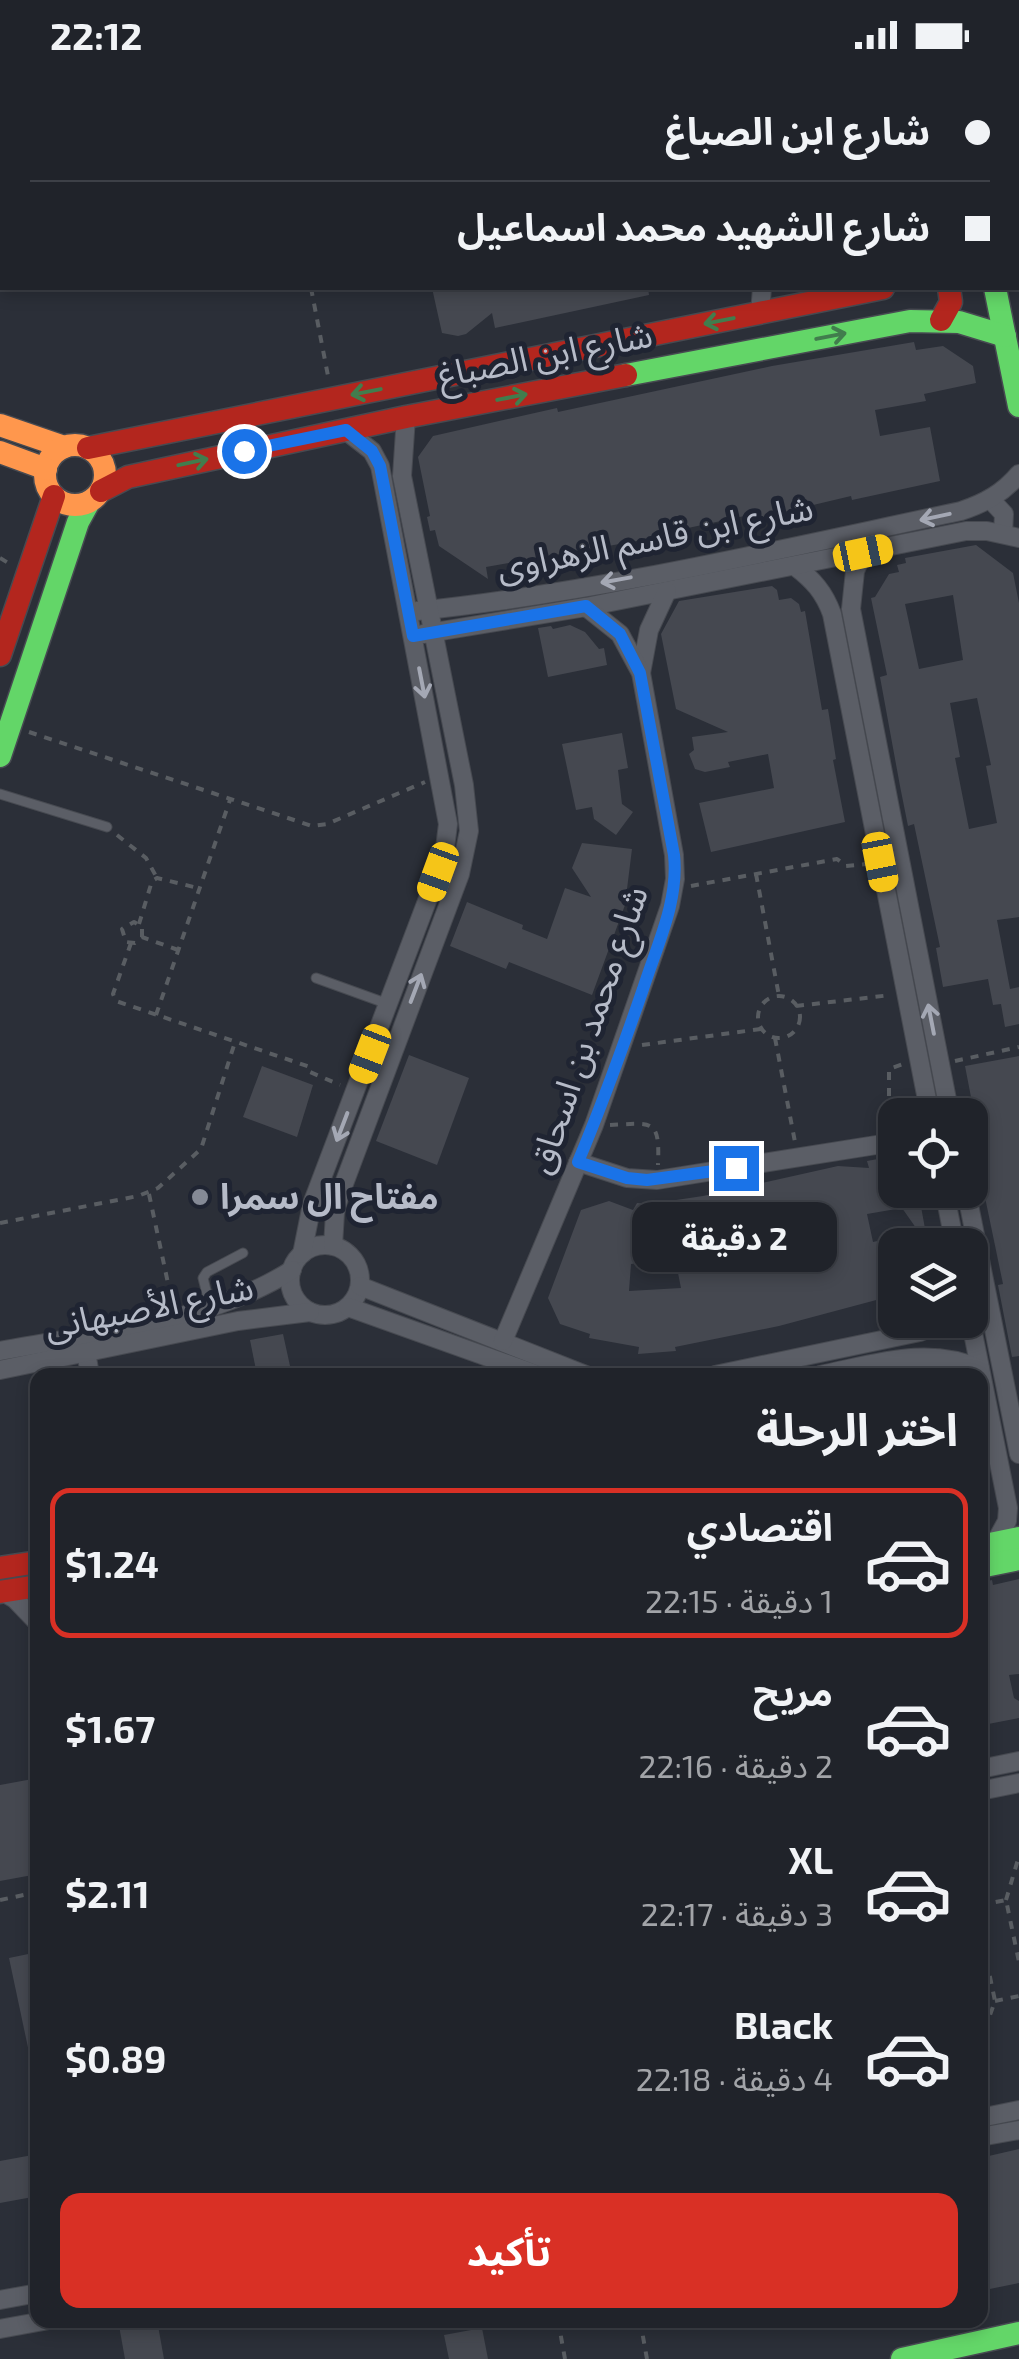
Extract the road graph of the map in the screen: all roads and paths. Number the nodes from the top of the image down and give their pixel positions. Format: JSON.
{"nodes":[{"id":1,"x":310,"y":290,"type":"edge"},
{"id":2,"x":762,"y":290,"type":"edge"},
{"id":3,"x":862,"y":290,"type":"edge"},
{"id":4,"x":948,"y":290,"type":"edge"},
{"id":5,"x":995,"y":290,"type":"edge"},
{"id":6,"x":799,"y":296,"type":"edge"},
{"id":7,"x":760,"y":313,"type":"junction"},
{"id":8,"x":941,"y":320,"type":"junction"},
{"id":9,"x":1005,"y":336,"type":"junction"},
{"id":10,"x":332,"y":399,"type":"junction"},
{"id":11,"x":1019,"y":406,"type":"edge"},
{"id":12,"x":406,"y":418,"type":"junction"},
{"id":13,"x":0,"y":425,"type":"edge"},
{"id":14,"x":346,"y":430,"type":"junction"},
{"id":15,"x":64,"y":447,"type":"junction"},
{"id":16,"x":88,"y":448,"type":"junction"},
{"id":17,"x":0,"y":452,"type":"edge"},
{"id":18,"x":46,"y":468,"type":"junction"},
{"id":19,"x":1019,"y":474,"type":"edge"},
{"id":20,"x":54,"y":496,"type":"junction"},
{"id":21,"x":95,"y":497,"type":"junction"},
{"id":22,"x":990,"y":499,"type":"junction"},
{"id":23,"x":1011,"y":536,"type":"edge"},
{"id":24,"x":863,"y":553,"type":"junction"},
{"id":25,"x":796,"y":566,"type":"junction"},
{"id":26,"x":736,"y":568,"type":"junction"},
{"id":27,"x":667,"y":591,"type":"junction"},
{"id":28,"x":586,"y":606,"type":"junction"},
{"id":29,"x":428,"y":610,"type":"junction"},
{"id":30,"x":408,"y":612,"type":"junction"},
{"id":31,"x":432,"y":633,"type":"junction"},
{"id":32,"x":413,"y":636,"type":"junction"},
{"id":33,"x":2,"y":643,"type":"edge"},
{"id":34,"x":640,"y":673,"type":"junction"},
{"id":35,"x":10,"y":726,"type":"junction"},
{"id":36,"x":0,"y":756,"type":"edge"},
{"id":37,"x":441,"y":776,"type":"junction"},
{"id":38,"x":0,"y":794,"type":"edge"},
{"id":39,"x":230,"y":800,"type":"junction"},
{"id":40,"x":107,"y":827,"type":"joint"},
{"id":41,"x":880,"y":862,"type":"junction"},
{"id":42,"x":756,"y":874,"type":"junction"},
{"id":43,"x":158,"y":878,"type":"junction"},
{"id":44,"x":198,"y":888,"type":"junction"},
{"id":45,"x":674,"y":889,"type":"junction"},
{"id":46,"x":138,"y":924,"type":"junction"},
{"id":47,"x":142,"y":937,"type":"junction"},
{"id":48,"x":131,"y":944,"type":"junction"},
{"id":49,"x":178,"y":950,"type":"junction"},
{"id":50,"x":316,"y":978,"type":"dead end"},
{"id":51,"x":906,"y":993,"type":"junction"},
{"id":52,"x":779,"y":996,"type":"junction"},
{"id":53,"x":796,"y":1006,"type":"junction"},
{"id":54,"x":386,"y":1010,"type":"junction"},
{"id":55,"x":156,"y":1015,"type":"junction"},
{"id":56,"x":402,"y":1024,"type":"junction"},
{"id":57,"x":761,"y":1029,"type":"junction"},
{"id":58,"x":775,"y":1038,"type":"junction"},
{"id":59,"x":234,"y":1042,"type":"junction"},
{"id":60,"x":1019,"y":1047,"type":"edge"},
{"id":61,"x":622,"y":1048,"type":"junction"},
{"id":62,"x":919,"y":1061,"type":"junction"},
{"id":63,"x":940,"y":1064,"type":"junction"},
{"id":64,"x":356,"y":1091,"type":"junction"},
{"id":65,"x":890,"y":1098,"type":"edge"},
{"id":66,"x":927,"y":1098,"type":"edge"},
{"id":67,"x":947,"y":1098,"type":"edge"},
{"id":68,"x":594,"y":1125,"type":"junction"},
{"id":69,"x":878,"y":1145,"type":"edge"},
{"id":70,"x":798,"y":1158,"type":"junction"},
{"id":71,"x":578,"y":1162,"type":"junction"},
{"id":72,"x":657,"y":1180,"type":"junction"},
{"id":73,"x":149,"y":1193,"type":"junction"},
{"id":74,"x":970,"y":1208,"type":"edge"},
{"id":75,"x":0,"y":1223,"type":"edge"},
{"id":76,"x":333,"y":1246,"type":"junction"},
{"id":77,"x":243,"y":1253,"type":"dead end"},
{"id":78,"x":297,"y":1262,"type":"junction"},
{"id":79,"x":360,"y":1286,"type":"junction"},
{"id":80,"x":348,"y":1306,"type":"junction"},
{"id":81,"x":210,"y":1307,"type":"junction"},
{"id":82,"x":310,"y":1312,"type":"junction"},
{"id":83,"x":175,"y":1316,"type":"junction"},
{"id":84,"x":891,"y":1338,"type":"edge"},
{"id":85,"x":974,"y":1338,"type":"edge"},
{"id":86,"x":503,"y":1340,"type":"junction"},
{"id":87,"x":0,"y":1350,"type":"edge"},
{"id":88,"x":86,"y":1352,"type":"junction"},
{"id":89,"x":89,"y":1368,"type":"edge"},
{"id":90,"x":519,"y":1368,"type":"edge"},
{"id":91,"x":569,"y":1368,"type":"edge"},
{"id":92,"x":748,"y":1368,"type":"edge"},
{"id":93,"x":854,"y":1368,"type":"edge"},
{"id":94,"x":975,"y":1368,"type":"edge"},
{"id":95,"x":980,"y":1368,"type":"edge"},
{"id":96,"x":0,"y":1370,"type":"edge"},
{"id":97,"x":988,"y":1409,"type":"edge"},
{"id":98,"x":1019,"y":1454,"type":"edge"},
{"id":99,"x":1019,"y":1538,"type":"edge"},
{"id":100,"x":988,"y":1544,"type":"edge"},
{"id":101,"x":988,"y":1545,"type":"edge"},
{"id":102,"x":1019,"y":1559,"type":"edge"},
{"id":103,"x":988,"y":1565,"type":"edge"},
{"id":104,"x":30,"y":1567,"type":"edge"},
{"id":105,"x":1,"y":1584,"type":"edge"},
{"id":106,"x":30,"y":1586,"type":"edge"},
{"id":107,"x":30,"y":1615,"type":"edge"},
{"id":108,"x":1014,"y":1762,"type":"edge"},
{"id":109,"x":988,"y":1767,"type":"edge"},
{"id":110,"x":1017,"y":1784,"type":"edge"},
{"id":111,"x":988,"y":1789,"type":"edge"},
{"id":112,"x":1019,"y":1856,"type":"edge"},
{"id":113,"x":30,"y":1894,"type":"edge"},
{"id":114,"x":0,"y":1900,"type":"edge"},
{"id":115,"x":1006,"y":1900,"type":"junction"},
{"id":116,"x":988,"y":1903,"type":"edge"},
{"id":117,"x":1019,"y":1962,"type":"edge"},
{"id":118,"x":988,"y":1967,"type":"edge"},
{"id":119,"x":1019,"y":1996,"type":"edge"},
{"id":120,"x":995,"y":2001,"type":"junction"},
{"id":121,"x":988,"y":2021,"type":"edge"},
{"id":122,"x":1019,"y":2110,"type":"edge"},
{"id":123,"x":988,"y":2116,"type":"edge"},
{"id":124,"x":1019,"y":2130,"type":"edge"},
{"id":125,"x":988,"y":2136,"type":"edge"},
{"id":126,"x":30,"y":2294,"type":"edge"},
{"id":127,"x":0,"y":2300,"type":"edge"},
{"id":128,"x":30,"y":2323,"type":"edge"},
{"id":129,"x":559,"y":2328,"type":"edge"},
{"id":130,"x":641,"y":2328,"type":"edge"},
{"id":131,"x":0,"y":2329,"type":"edge"},
{"id":132,"x":1019,"y":2333,"type":"edge"},
{"id":133,"x":565,"y":2359,"type":"edge"},
{"id":134,"x":647,"y":2359,"type":"edge"},
{"id":135,"x":902,"y":2359,"type":"edge"}],
"edges":[{"from":1,"to":10,"type":"path"},
{"from":2,"to":7,"type":"street"},
{"from":3,"to":6,"type":"street","name":"شارع ابن الصباغ"},
{"from":4,"to":8,"type":"street"},
{"from":5,"to":9,"type":"street"},
{"from":6,"to":7,"type":"street","name":"شارع ابن الصباغ"},
{"from":7,"to":10,"type":"street","name":"شارع ابن الصباغ","one_way":true},
{"from":8,"to":9,"type":"street","name":"شارع ابن الصباغ"},
{"from":12,"to":8,"type":"street","name":"شارع ابن الصباغ","one_way":true},
{"from":9,"to":11,"type":"street"},
{"from":10,"to":16,"type":"street","name":"شارع ابن الصباغ"},
{"from":12,"to":14,"type":"street","name":"شارع ابن الصباغ"},
{"from":12,"to":29,"type":"street"},
{"from":13,"to":15,"type":"street"},
{"from":21,"to":14,"type":"street","name":"شارع ابن الصباغ","one_way":true},
{"from":14,"to":30,"type":"street"},
{"from":15,"to":16,"type":"street"},
{"from":15,"to":18,"type":"street"},
{"from":16,"to":21,"type":"street"},
{"from":17,"to":18,"type":"street"},
{"from":18,"to":20,"type":"street"},
{"from":19,"to":22,"type":"street","name":"شارع ابن قاسم الزهراوى"},
{"from":20,"to":21,"type":"street"},
{"from":20,"to":33,"type":"street"},
{"from":21,"to":35,"type":"street"},
{"from":22,"to":23,"type":"street"},
{"from":22,"to":26,"type":"street","name":"شارع ابن قاسم الزهراوى","one_way":true},
{"from":23,"to":24,"type":"street","name":"شارع ابن قاسم الزهراوى"},
{"from":24,"to":25,"type":"street","name":"شارع ابن قاسم الزهراوى"},
{"from":63,"to":24,"type":"street","one_way":true},
{"from":25,"to":26,"type":"street","name":"شارع ابن قاسم الزهراوى"},
{"from":25,"to":41,"type":"street"},
{"from":26,"to":27,"type":"street","name":"شارع ابن قاسم الزهراوى"},
{"from":26,"to":29,"type":"street","name":"شارع ابن قاسم الزهراوى","one_way":true},
{"from":27,"to":28,"type":"street","name":"شارع ابن قاسم الزهراوى"},
{"from":27,"to":34,"type":"street","name":"شارع محمد بن اسحاق"},
{"from":28,"to":31,"type":"street","name":"شارع ابن قاسم الزهراوى"},
{"from":28,"to":34,"type":"street","name":"شارع محمد بن اسحاق"},
{"from":29,"to":30,"type":"street","name":"شارع ابن قاسم الزهراوى"},
{"from":29,"to":31,"type":"street"},
{"from":30,"to":32,"type":"street"},
{"from":31,"to":32,"type":"street","name":"شارع ابن قاسم الزهراوى"},
{"from":56,"to":31,"type":"street","one_way":true},
{"from":32,"to":37,"type":"street","one_way":true},
{"from":34,"to":45,"type":"street","name":"شارع محمد بن اسحاق"},
{"from":35,"to":36,"type":"street"},
{"from":35,"to":39,"type":"path"},
{"from":37,"to":39,"type":"path"},
{"from":37,"to":54,"type":"street"},
{"from":38,"to":40,"type":"lane"},
{"from":39,"to":44,"type":"path"},
{"from":40,"to":43,"type":"path"},
{"from":41,"to":42,"type":"path"},
{"from":41,"to":51,"type":"street"},
{"from":42,"to":45,"type":"path"},
{"from":42,"to":52,"type":"path"},
{"from":43,"to":44,"type":"path"},
{"from":43,"to":46,"type":"path"},
{"from":44,"to":49,"type":"path"},
{"from":45,"to":61,"type":"street","name":"شارع محمد بن اسحاق"},
{"from":46,"to":47,"type":"path"},
{"from":46,"to":48,"type":"path"},
{"from":47,"to":48,"type":"path"},
{"from":47,"to":49,"type":"path"},
{"from":48,"to":55,"type":"path"},
{"from":49,"to":55,"type":"path"},
{"from":50,"to":54,"type":"lane"},
{"from":51,"to":53,"type":"path"},
{"from":51,"to":62,"type":"street"},
{"from":52,"to":53,"type":"path"},
{"from":52,"to":57,"type":"path"},
{"from":53,"to":58,"type":"path"},
{"from":54,"to":56,"type":"street"},
{"from":54,"to":64,"type":"street"},
{"from":55,"to":59,"type":"path"},
{"from":56,"to":76,"type":"street"},
{"from":57,"to":58,"type":"path"},
{"from":57,"to":61,"type":"path"},
{"from":58,"to":70,"type":"path"},
{"from":59,"to":64,"type":"path"},
{"from":59,"to":73,"type":"path"},
{"from":60,"to":63,"type":"path"},
{"from":61,"to":68,"type":"street","name":"شارع محمد بن اسحاق"},
{"from":62,"to":65,"type":"path"},
{"from":62,"to":66,"type":"street"},
{"from":63,"to":67,"type":"street"},
{"from":64,"to":78,"type":"street","one_way":true},
{"from":68,"to":71,"type":"street","name":"شارع محمد بن اسحاق"},
{"from":68,"to":72,"type":"path"},
{"from":69,"to":70,"type":"street"},
{"from":70,"to":72,"type":"street"},
{"from":71,"to":72,"type":"street"},
{"from":71,"to":86,"type":"street","name":"شارع محمد بن اسحاق"},
{"from":73,"to":75,"type":"path"},
{"from":73,"to":83,"type":"path"},
{"from":74,"to":98,"type":"street"},
{"from":76,"to":78,"type":"street"},
{"from":76,"to":79,"type":"street"},
{"from":77,"to":81,"type":"lane"},
{"from":78,"to":81,"type":"street","name":"شارع الأصبهانى"},
{"from":78,"to":82,"type":"street"},
{"from":79,"to":80,"type":"street"},
{"from":79,"to":86,"type":"street"},
{"from":80,"to":82,"type":"street"},
{"from":80,"to":90,"type":"street"},
{"from":81,"to":83,"type":"street","name":"شارع الأصبهانى"},
{"from":82,"to":88,"type":"street","name":"شارع الأصبهانى"},
{"from":83,"to":87,"type":"street","name":"شارع الأصبهانى"},
{"from":84,"to":92,"type":"street"},
{"from":85,"to":95,"type":"street"},
{"from":86,"to":91,"type":"street"},
{"from":88,"to":89,"type":"street"},
{"from":88,"to":96,"type":"street","name":"شارع الأصبهانى"},
{"from":93,"to":94,"type":"street"},
{"from":97,"to":100,"type":"street"},
{"from":99,"to":101,"type":"street"},
{"from":102,"to":103,"type":"street"},
{"from":104,"to":105,"type":"street"},
{"from":105,"to":106,"type":"street"},
{"from":105,"to":107,"type":"street"},
{"from":108,"to":109,"type":"street"},
{"from":108,"to":110,"type":"street"},
{"from":110,"to":111,"type":"street"},
{"from":112,"to":115,"type":"path"},
{"from":113,"to":114,"type":"path"},
{"from":115,"to":116,"type":"path"},
{"from":115,"to":117,"type":"path"},
{"from":118,"to":120,"type":"path"},
{"from":119,"to":120,"type":"path"},
{"from":120,"to":121,"type":"path"},
{"from":122,"to":123,"type":"street"},
{"from":124,"to":125,"type":"street"},
{"from":126,"to":127,"type":"street"},
{"from":128,"to":131,"type":"street"},
{"from":129,"to":133,"type":"path"},
{"from":130,"to":134,"type":"path"},
{"from":132,"to":135,"type":"street"}]}
